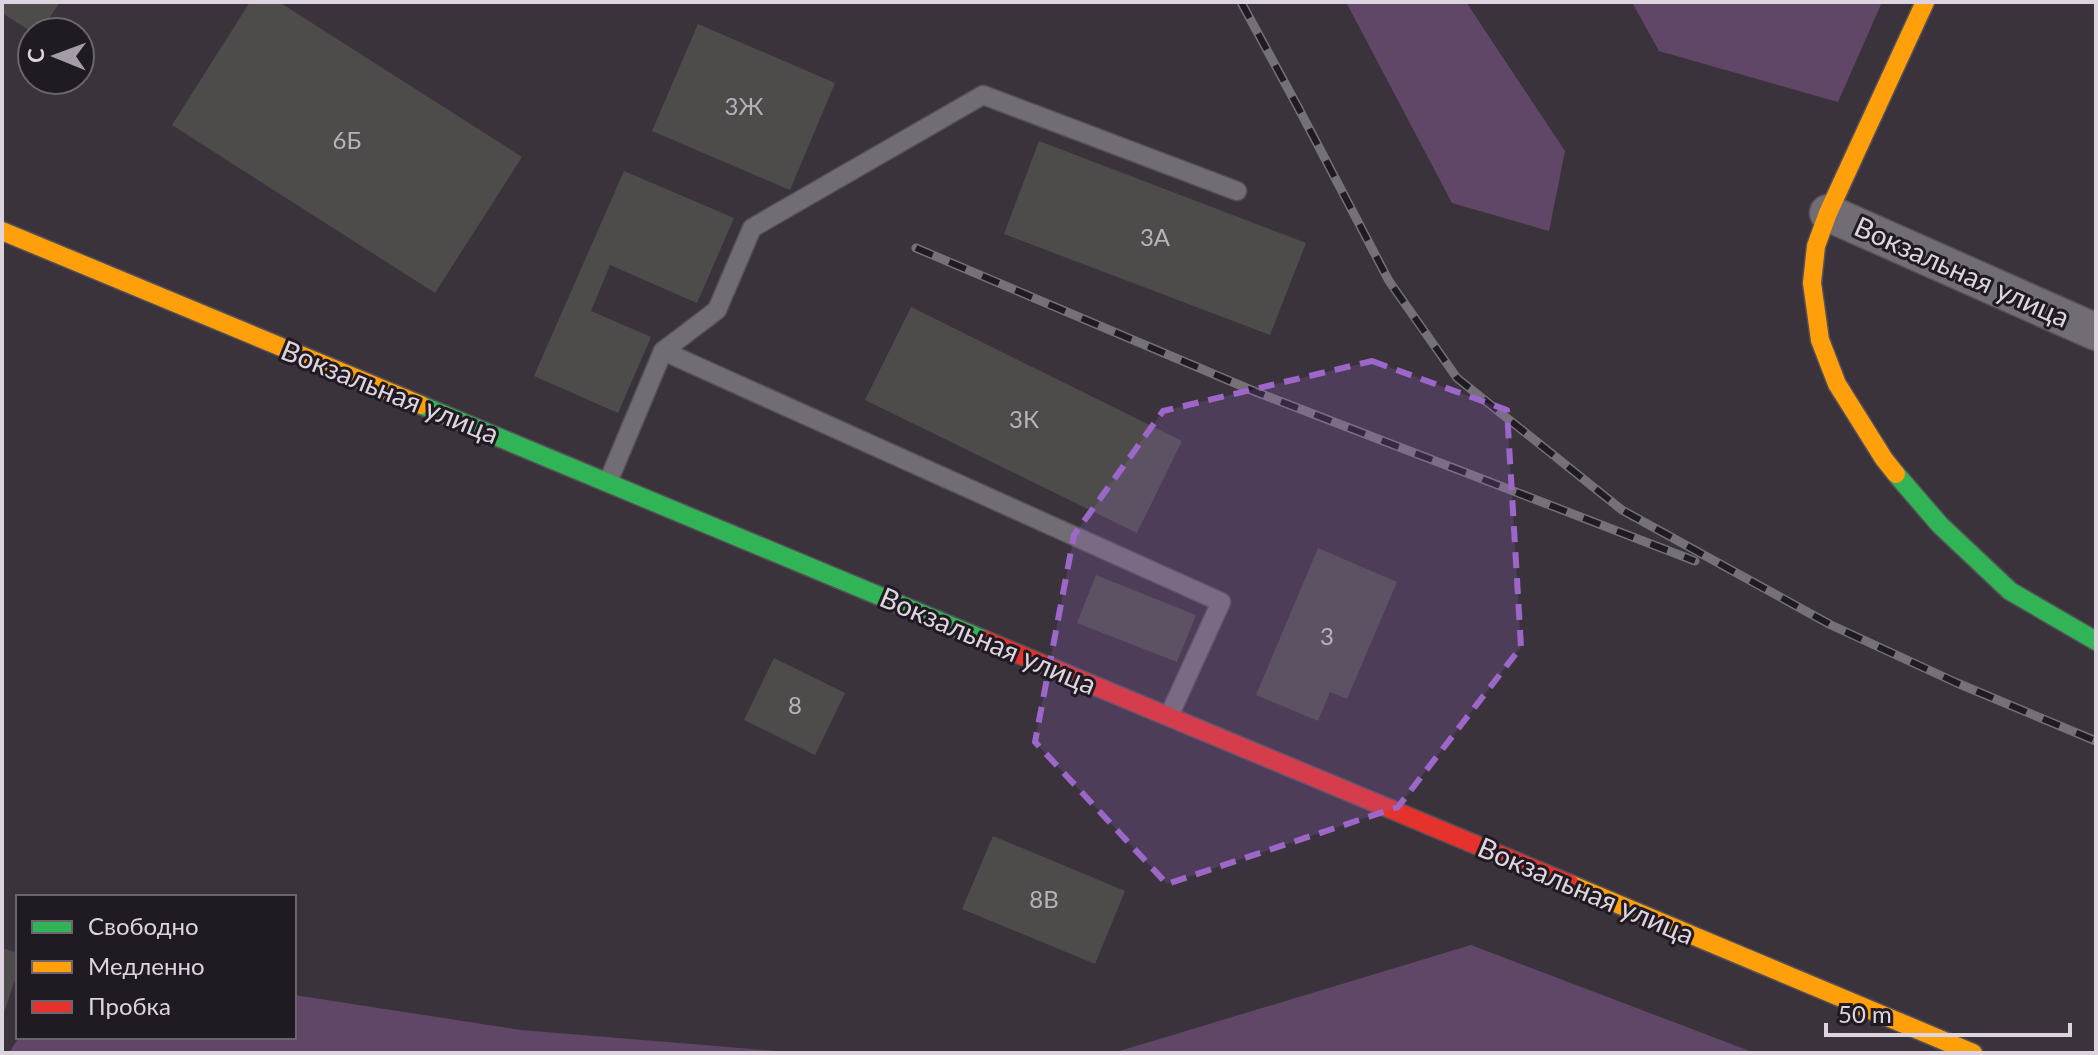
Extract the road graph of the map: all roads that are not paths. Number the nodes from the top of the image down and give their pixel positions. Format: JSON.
{"nodes":[{"id":1,"x":1925,"y":2,"type":"edge"},
{"id":2,"x":1237,"y":191,"type":"dead end"},
{"id":3,"x":1828,"y":213,"type":"junction"},
{"id":4,"x":2,"y":231,"type":"edge"},
{"id":5,"x":2096,"y":332,"type":"edge"},
{"id":6,"x":663,"y":351,"type":"junction"},
{"id":7,"x":608,"y":482,"type":"junction"},
{"id":8,"x":2096,"y":641,"type":"edge"},
{"id":9,"x":1169,"y":716,"type":"junction"},
{"id":10,"x":1973,"y":1053,"type":"edge"}],
"edges":[{"from":1,"to":3,"type":"street","name":"Вокзальная улица"},
{"from":2,"to":6,"type":"lane"},
{"from":3,"to":5,"type":"street","name":"Вокзальная улица"},
{"from":3,"to":8,"type":"street","name":"Вокзальная улица"},
{"from":4,"to":7,"type":"street","name":"Вокзальная улица"},
{"from":6,"to":7,"type":"lane"},
{"from":6,"to":9,"type":"lane"},
{"from":7,"to":9,"type":"street","name":"Вокзальная улица"},
{"from":9,"to":10,"type":"street","name":"Вокзальная улица"}]}
